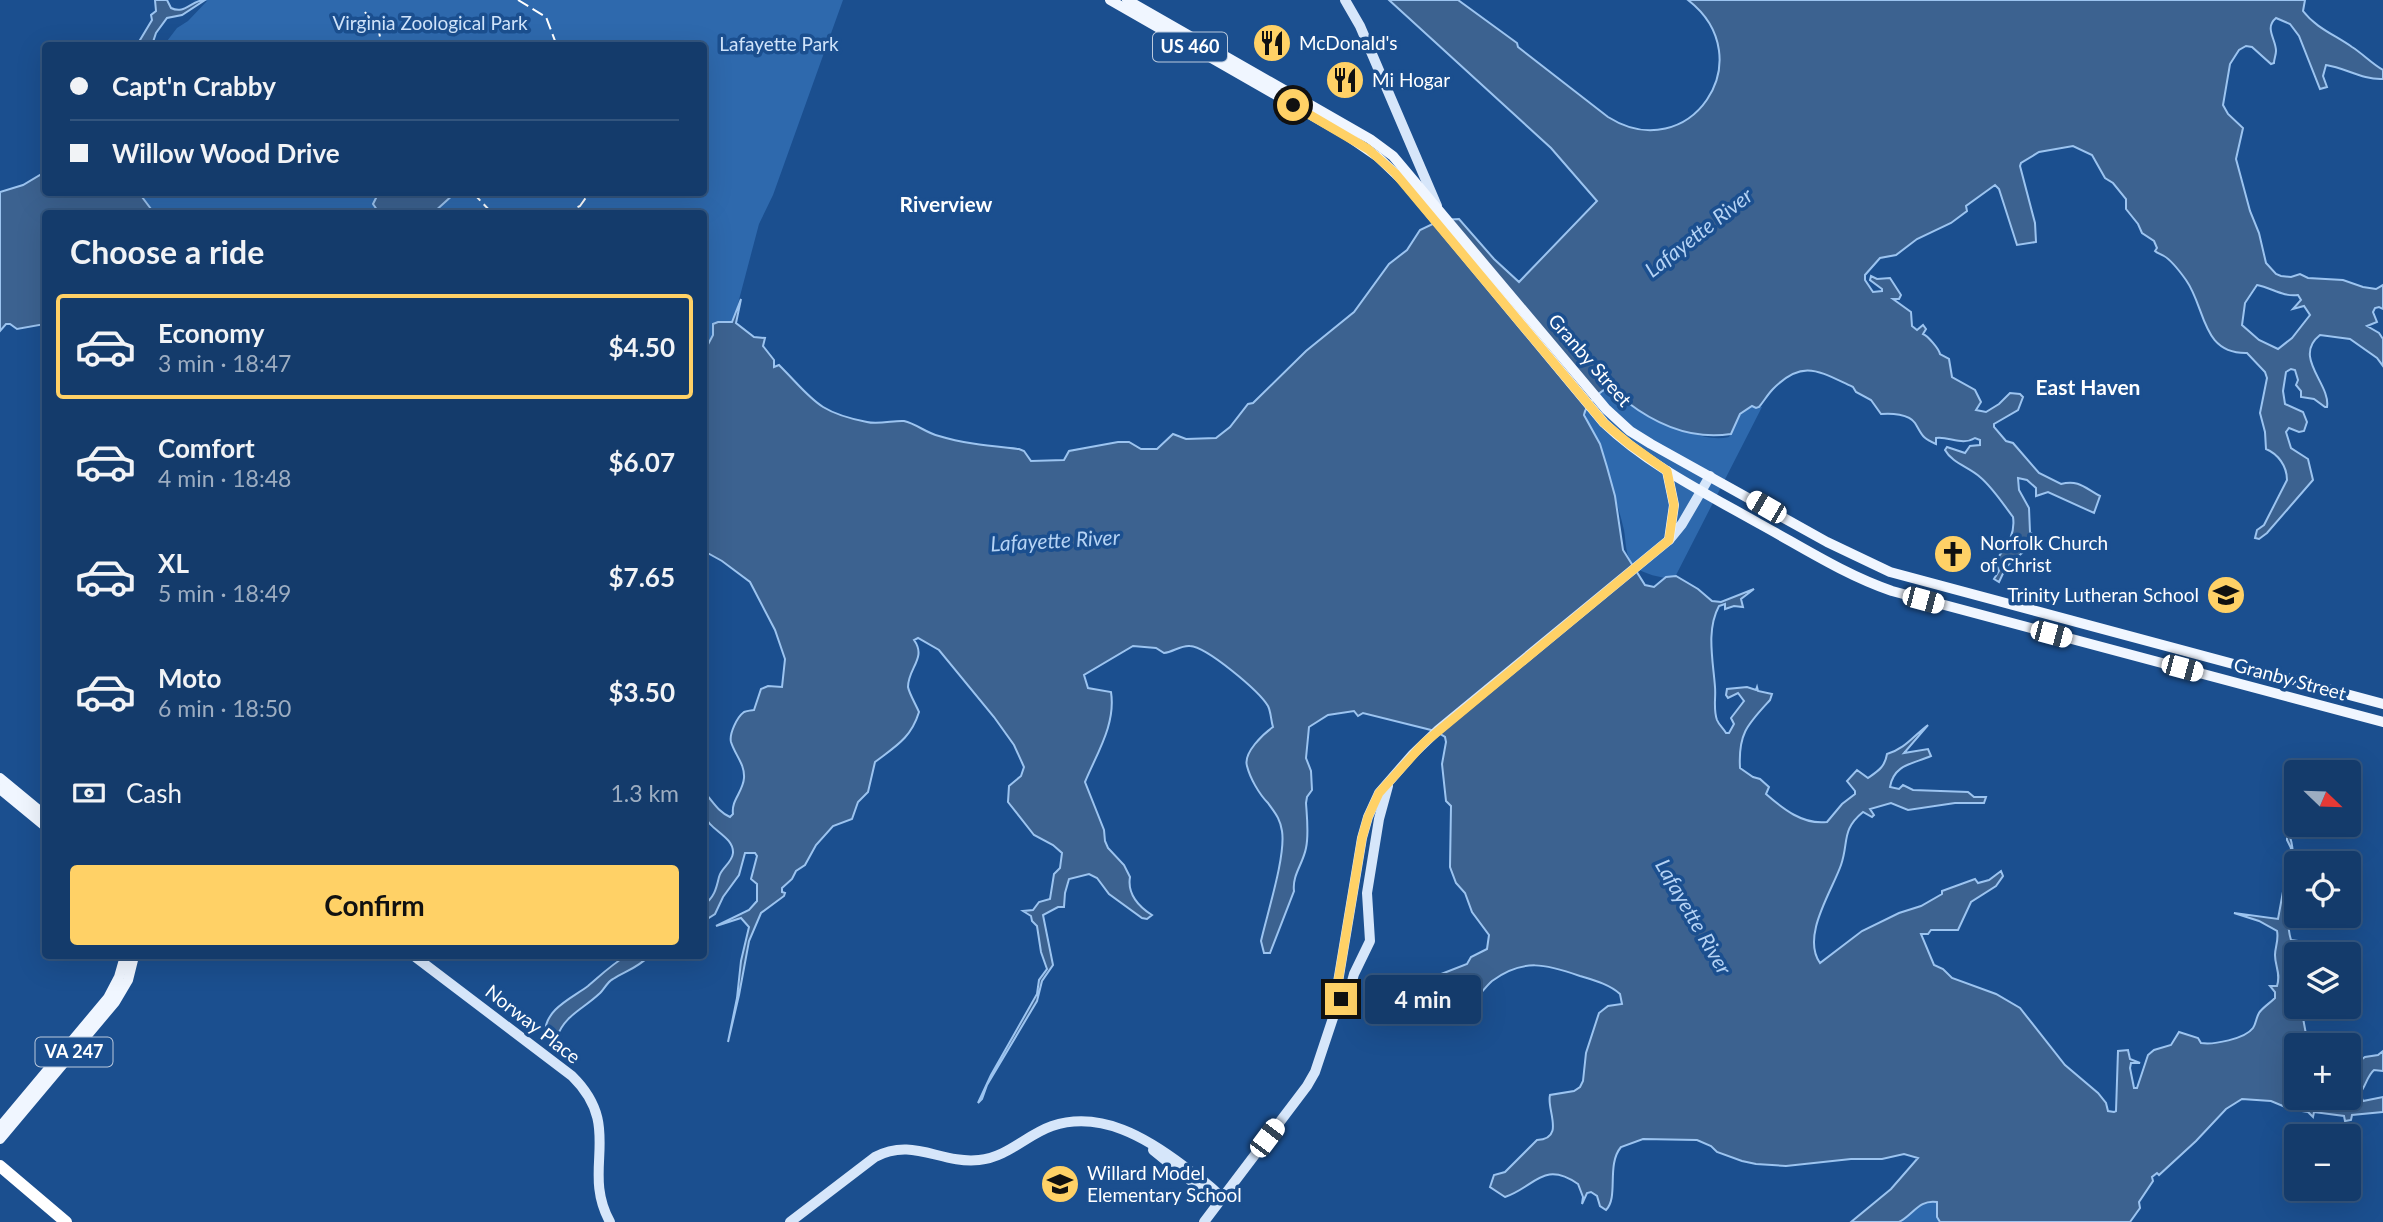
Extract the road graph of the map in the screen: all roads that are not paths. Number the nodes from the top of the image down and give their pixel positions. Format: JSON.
{"nodes":[{"id":1,"x":1110,"y":0,"type":"edge"},
{"id":2,"x":1127,"y":0,"type":"edge"},
{"id":3,"x":1345,"y":0,"type":"edge"},
{"id":4,"x":1433,"y":210,"type":"junction"},
{"id":5,"x":1615,"y":425,"type":"junction"},
{"id":6,"x":1667,"y":471,"type":"junction"},
{"id":7,"x":1710,"y":476,"type":"junction"},
{"id":8,"x":1702,"y":491,"type":"junction"},
{"id":9,"x":1669,"y":540,"type":"junction"},
{"id":10,"x":2260,"y":671,"type":"junction"},
{"id":11,"x":2256,"y":688,"type":"junction"},
{"id":12,"x":2383,"y":704,"type":"edge"},
{"id":13,"x":2383,"y":722,"type":"edge"},
{"id":14,"x":0,"y":778,"type":"edge"},
{"id":15,"x":1391,"y":779,"type":"junction"},
{"id":16,"x":0,"y":789,"type":"edge"},
{"id":17,"x":42,"y":813,"type":"edge"},
{"id":18,"x":42,"y":824,"type":"edge"},
{"id":19,"x":124,"y":959,"type":"edge"},
{"id":20,"x":133,"y":959,"type":"edge"},
{"id":21,"x":418,"y":959,"type":"edge"},
{"id":22,"x":1341,"y":999,"type":"junction"},
{"id":23,"x":0,"y":1127,"type":"edge"},
{"id":24,"x":0,"y":1139,"type":"edge"},
{"id":25,"x":0,"y":1166,"type":"edge"},
{"id":26,"x":1222,"y":1198,"type":"junction"},
{"id":27,"x":66,"y":1222,"type":"edge"},
{"id":28,"x":610,"y":1222,"type":"edge"},
{"id":29,"x":790,"y":1222,"type":"edge"},
{"id":30,"x":1204,"y":1222,"type":"edge"}],
"edges":[{"from":1,"to":4,"type":"main road","name":"Granby Street","number":"US 460"},
{"from":2,"to":4,"type":"main road","name":"Granby Street","number":"US 460"},
{"from":3,"to":4,"type":"street"},
{"from":4,"to":5,"type":"main road","name":"Granby Street","number":"US 460"},
{"from":5,"to":6,"type":"main road","name":"Granby Street","number":"US 460"},
{"from":5,"to":7,"type":"main road","name":"Granby Street","number":"US 460"},
{"from":6,"to":8,"type":"main road","name":"Granby Street","number":"US 460"},
{"from":6,"to":9,"type":"main road"},
{"from":7,"to":8,"type":"street"},
{"from":7,"to":10,"type":"main road","name":"Granby Street","number":"US 460"},
{"from":8,"to":9,"type":"street"},
{"from":8,"to":11,"type":"main road","name":"Granby Street","number":"US 460"},
{"from":9,"to":15,"type":"street"},
{"from":10,"to":11,"type":"main road"},
{"from":10,"to":12,"type":"main road","name":"Granby Street","number":"US 460"},
{"from":11,"to":13,"type":"main road","name":"Granby Street","number":"US 460"},
{"from":14,"to":17,"type":"main road"},
{"from":15,"to":22,"type":"street"},
{"from":15,"to":22,"type":"street"},
{"from":16,"to":18,"type":"main road"},
{"from":19,"to":23,"type":"main road","number":"VA 247"},
{"from":20,"to":24,"type":"main road","number":"VA 247"},
{"from":21,"to":28,"type":"street","name":"Norway Place"},
{"from":22,"to":26,"type":"street"},
{"from":25,"to":27,"type":"highway"},
{"from":26,"to":29,"type":"street"},
{"from":26,"to":30,"type":"street"}]}
